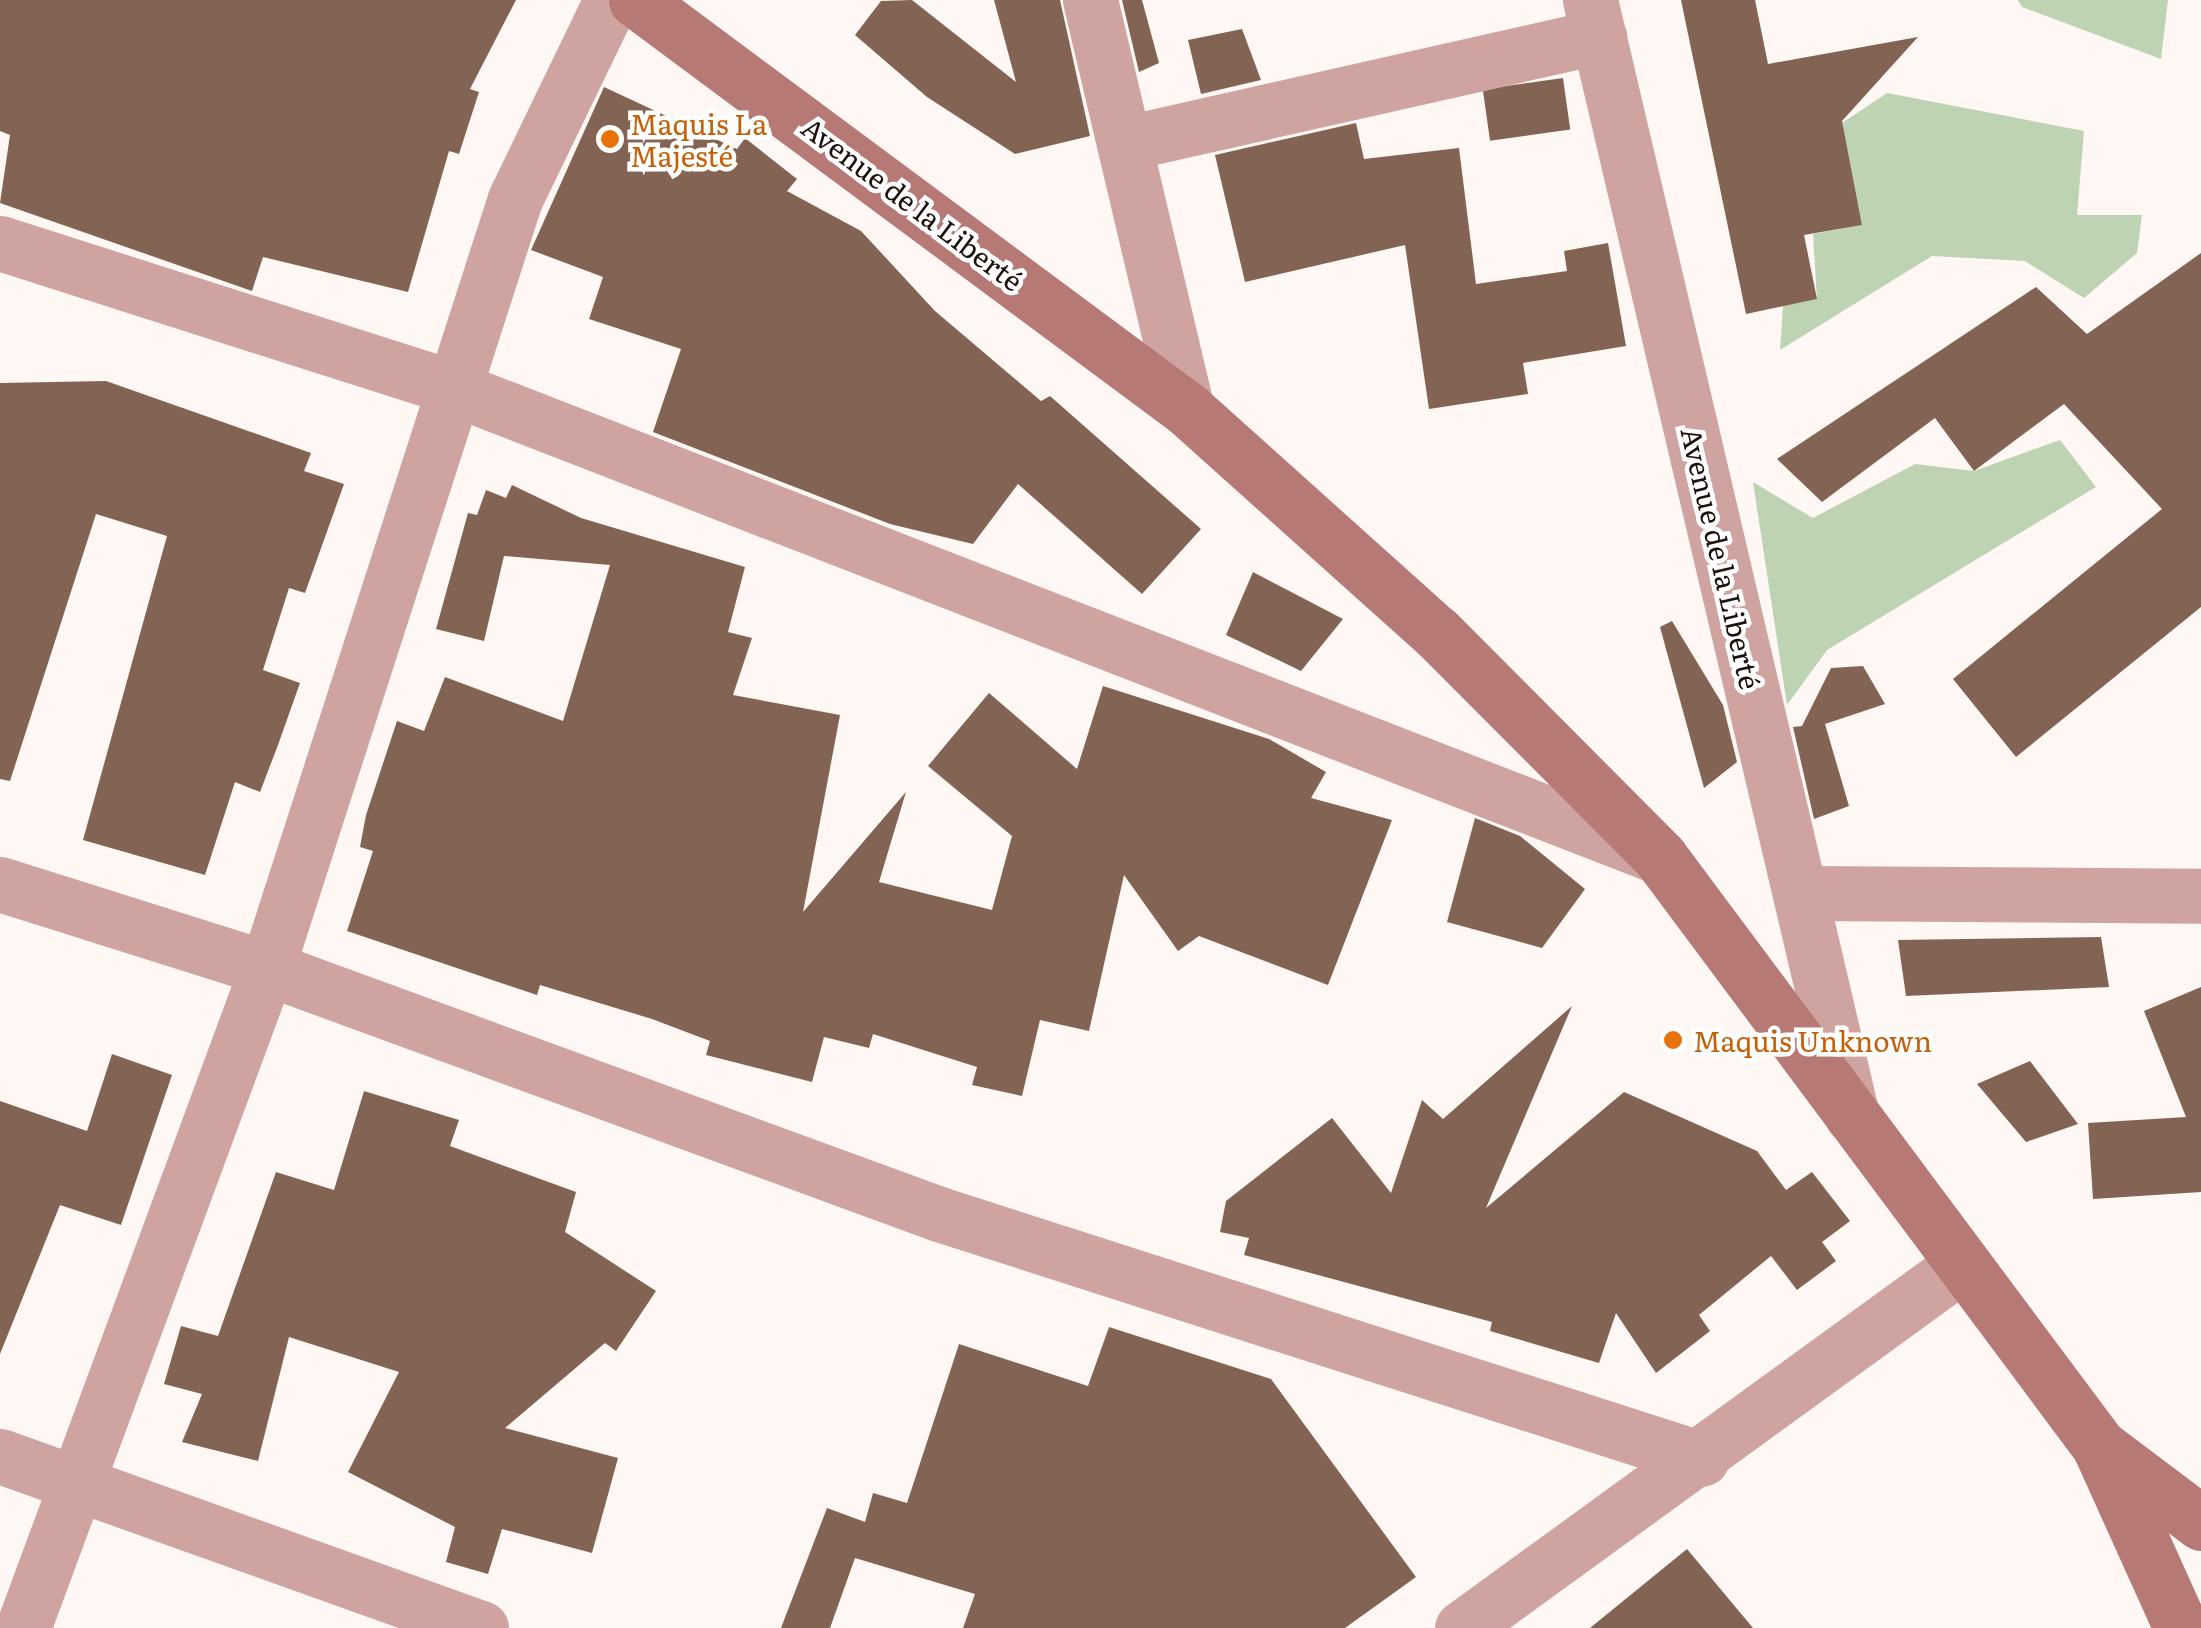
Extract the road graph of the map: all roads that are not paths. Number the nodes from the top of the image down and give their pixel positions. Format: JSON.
{"nodes":[{"id":1,"x":611,"y":0,"type":"edge"},
{"id":2,"x":636,"y":0,"type":"edge"},
{"id":3,"x":1090,"y":0,"type":"edge"},
{"id":4,"x":1594,"y":18,"type":"edge"},
{"id":5,"x":1126,"y":143,"type":"junction"},
{"id":6,"x":0,"y":243,"type":"edge"},
{"id":7,"x":448,"y":386,"type":"junction"},
{"id":8,"x":1186,"y":409,"type":"junction"},
{"id":9,"x":1660,"y":857,"type":"junction"},
{"id":10,"x":0,"y":884,"type":"edge"},
{"id":11,"x":1803,"y":893,"type":"junction"},
{"id":12,"x":2201,"y":896,"type":"edge"},
{"id":13,"x":266,"y":968,"type":"junction"},
{"id":14,"x":1852,"y":1116,"type":"junction"},
{"id":15,"x":1964,"y":1264,"type":"junction"},
{"id":16,"x":2099,"y":1446,"type":"junction"},
{"id":17,"x":0,"y":1456,"type":"edge"},
{"id":18,"x":1702,"y":1459,"type":"junction"},
{"id":19,"x":80,"y":1482,"type":"junction"},
{"id":20,"x":2201,"y":1523,"type":"edge"},
{"id":21,"x":23,"y":1628,"type":"edge"},
{"id":22,"x":481,"y":1628,"type":"edge"},
{"id":23,"x":1462,"y":1628,"type":"edge"},
{"id":24,"x":2180,"y":1628,"type":"edge"}],
"edges":[{"from":1,"to":7,"type":"street"},
{"from":2,"to":8,"type":"main road","name":"Avenue de la Liberté"},
{"from":3,"to":5,"type":"street"},
{"from":4,"to":5,"type":"street"},
{"from":4,"to":11,"type":"street","name":"Avenue de la Liberté"},
{"from":5,"to":8,"type":"street"},
{"from":6,"to":7,"type":"street"},
{"from":7,"to":9,"type":"street"},
{"from":7,"to":13,"type":"street"},
{"from":8,"to":9,"type":"main road","name":"Avenue de la Liberté"},
{"from":9,"to":14,"type":"main road","name":"Avenue de la Liberté"},
{"from":10,"to":13,"type":"street"},
{"from":11,"to":12,"type":"street"},
{"from":11,"to":14,"type":"street","name":"Avenue de la Liberté"},
{"from":13,"to":18,"type":"street"},
{"from":13,"to":19,"type":"street"},
{"from":14,"to":15,"type":"main road","name":"Avenue de la Liberté"},
{"from":15,"to":16,"type":"main road","name":"Avenue de la Liberté"},
{"from":15,"to":18,"type":"street"},
{"from":16,"to":20,"type":"main road","name":"Avenue de la Liberté"},
{"from":16,"to":24,"type":"main road","name":"Avenue de la Liberté"},
{"from":17,"to":19,"type":"street"},
{"from":18,"to":23,"type":"street"},
{"from":19,"to":21,"type":"street"},
{"from":19,"to":22,"type":"street"}]}
